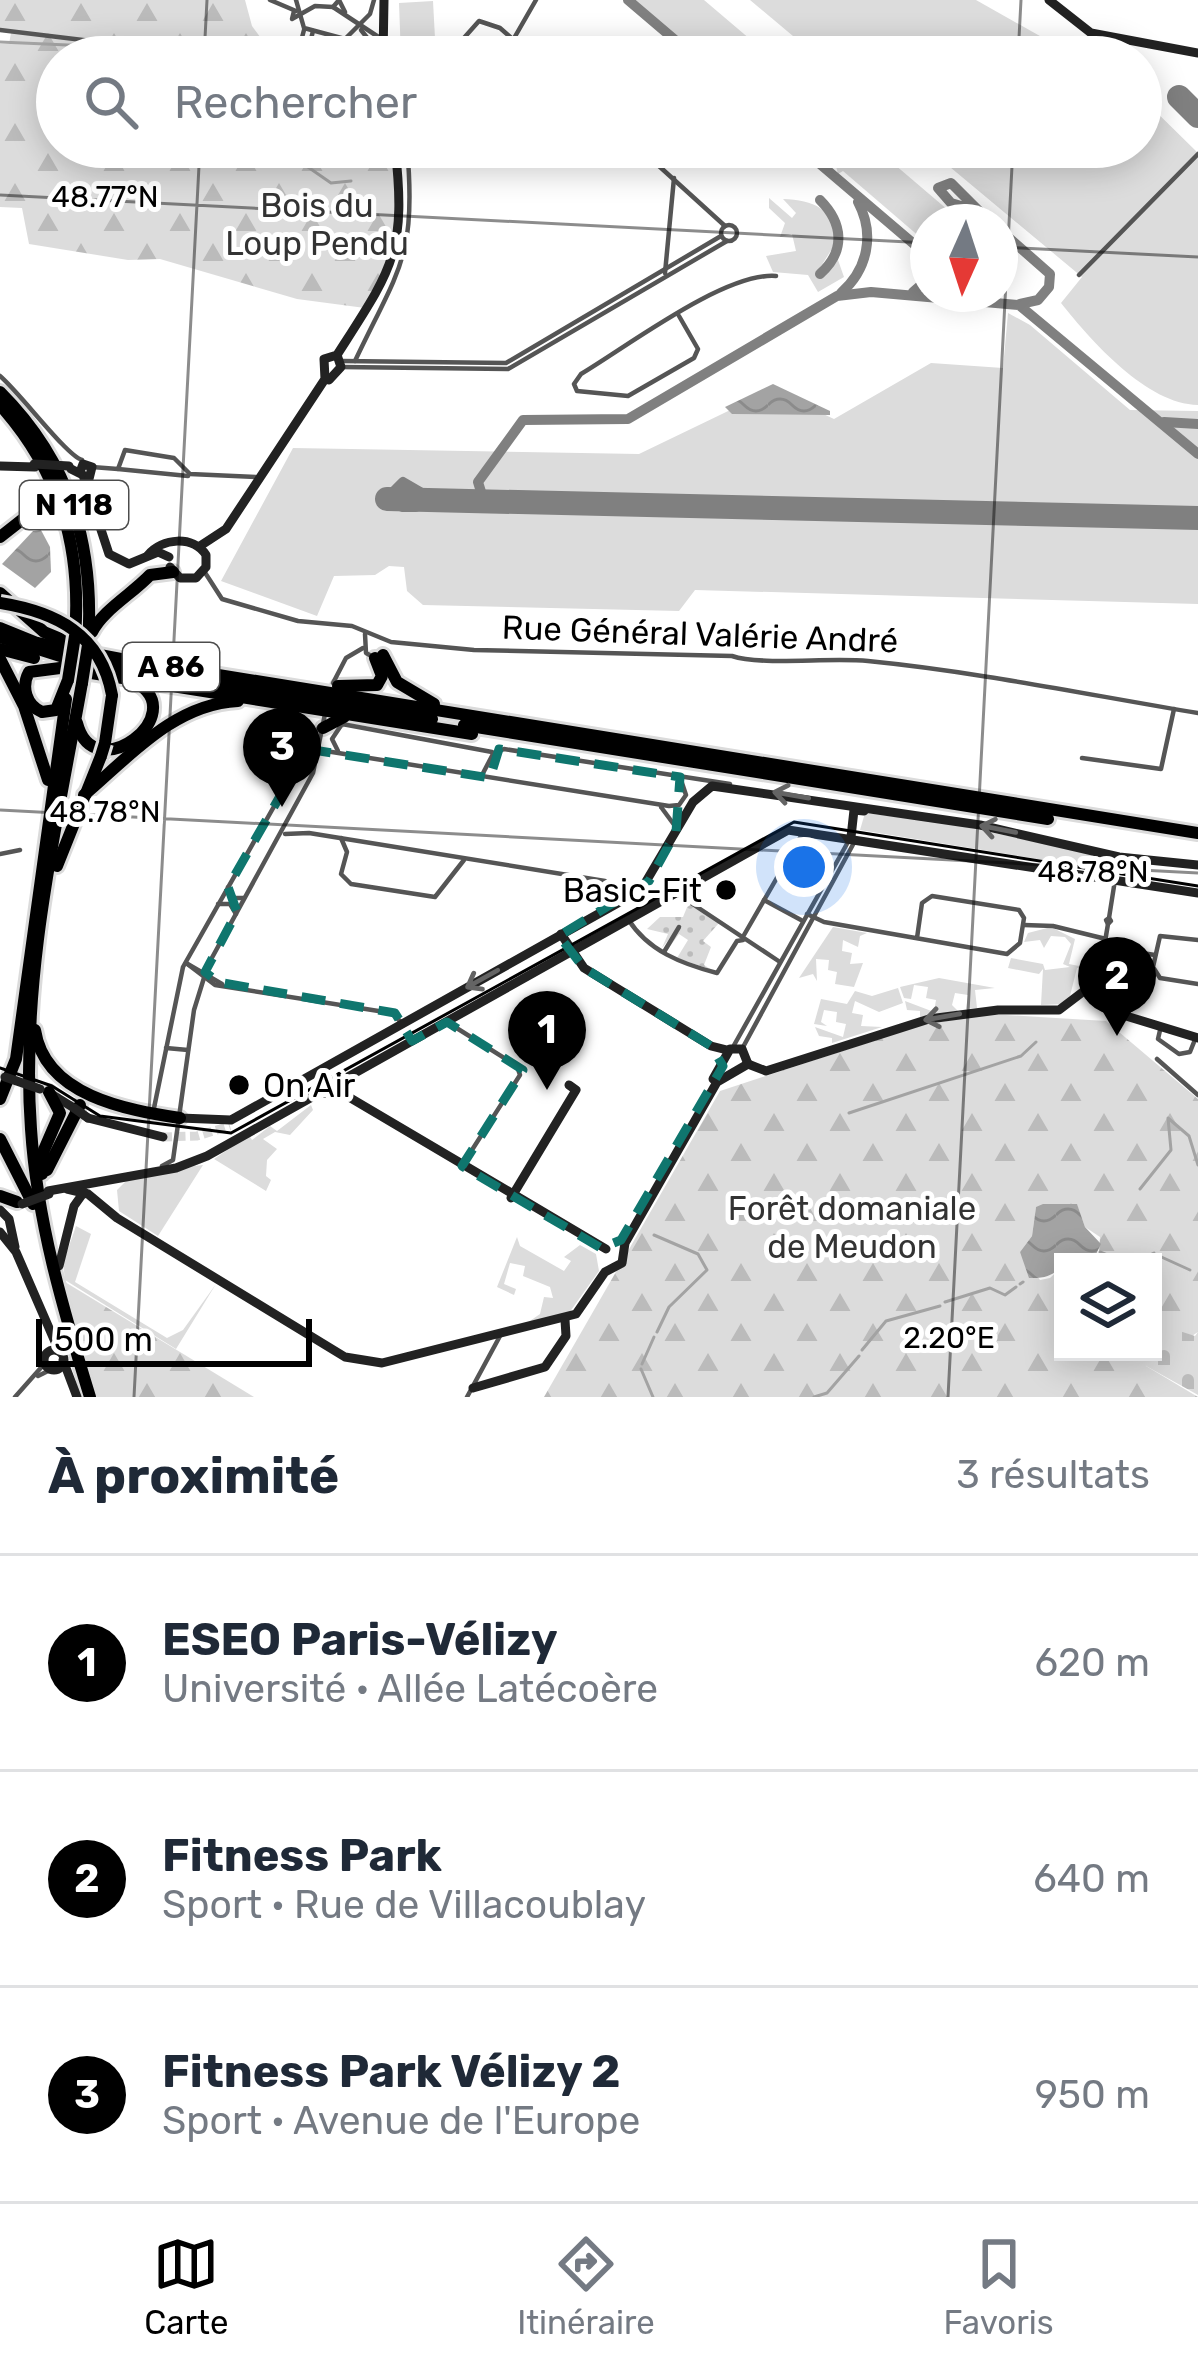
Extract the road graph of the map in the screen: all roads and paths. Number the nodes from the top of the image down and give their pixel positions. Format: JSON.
{"nodes":[{"id":1,"x":270,"y":0,"type":"edge"},
{"id":2,"x":296,"y":0,"type":"edge"},
{"id":3,"x":374,"y":0,"type":"edge"},
{"id":4,"x":385,"y":0,"type":"edge"},
{"id":5,"x":536,"y":0,"type":"edge"},
{"id":6,"x":1049,"y":0,"type":"edge"},
{"id":7,"x":319,"y":3,"type":"edge"},
{"id":8,"x":298,"y":14,"type":"junction"},
{"id":9,"x":382,"y":19,"type":"junction"},
{"id":10,"x":358,"y":26,"type":"junction"},
{"id":11,"x":304,"y":28,"type":"junction"},
{"id":12,"x":0,"y":30,"type":"edge"},
{"id":13,"x":314,"y":31,"type":"junction"},
{"id":14,"x":367,"y":32,"type":"junction"},
{"id":15,"x":50,"y":36,"type":"edge"},
{"id":16,"x":302,"y":36,"type":"edge"},
{"id":17,"x":312,"y":36,"type":"edge"},
{"id":18,"x":333,"y":36,"type":"edge"},
{"id":19,"x":348,"y":36,"type":"edge"},
{"id":20,"x":374,"y":36,"type":"edge"},
{"id":21,"x":374,"y":36,"type":"edge"},
{"id":22,"x":380,"y":36,"type":"edge"},
{"id":23,"x":380,"y":36,"type":"edge"},
{"id":24,"x":466,"y":36,"type":"edge"},
{"id":25,"x":505,"y":36,"type":"edge"},
{"id":26,"x":515,"y":36,"type":"edge"},
{"id":27,"x":1113,"y":36,"type":"edge"},
{"id":28,"x":1162,"y":46,"type":"edge"},
{"id":29,"x":1198,"y":53,"type":"edge"},
{"id":30,"x":1198,"y":154,"type":"edge"},
{"id":31,"x":397,"y":168,"type":"edge"},
{"id":32,"x":408,"y":168,"type":"edge"},
{"id":33,"x":662,"y":168,"type":"edge"},
{"id":34,"x":674,"y":178,"type":"junction"},
{"id":35,"x":725,"y":226,"type":"junction"},
{"id":36,"x":724,"y":238,"type":"junction"},
{"id":37,"x":1079,"y":274,"type":"dead end"},
{"id":38,"x":665,"y":275,"type":"junction"},
{"id":39,"x":776,"y":276,"type":"dead end"},
{"id":40,"x":679,"y":316,"type":"junction"},
{"id":41,"x":355,"y":361,"type":"junction"},
{"id":42,"x":336,"y":366,"type":"junction"},
{"id":43,"x":0,"y":376,"type":"edge"},
{"id":44,"x":0,"y":390,"type":"edge"},
{"id":45,"x":0,"y":404,"type":"edge"},
{"id":46,"x":0,"y":464,"type":"edge"},
{"id":47,"x":81,"y":468,"type":"junction"},
{"id":48,"x":118,"y":470,"type":"junction"},
{"id":49,"x":255,"y":483,"type":"junction"},
{"id":50,"x":0,"y":537,"type":"edge"},
{"id":51,"x":182,"y":543,"type":"junction"},
{"id":52,"x":72,"y":546,"type":"junction"},
{"id":53,"x":203,"y":551,"type":"junction"},
{"id":54,"x":169,"y":557,"type":"junction"},
{"id":55,"x":144,"y":559,"type":"junction"},
{"id":56,"x":172,"y":572,"type":"junction"},
{"id":57,"x":200,"y":574,"type":"junction"},
{"id":58,"x":0,"y":598,"type":"edge"},
{"id":59,"x":0,"y":628,"type":"edge"},
{"id":60,"x":0,"y":638,"type":"edge"},
{"id":61,"x":25,"y":638,"type":"junction"},
{"id":62,"x":82,"y":639,"type":"junction"},
{"id":63,"x":375,"y":648,"type":"junction"},
{"id":64,"x":0,"y":649,"type":"edge"},
{"id":65,"x":0,"y":659,"type":"edge"},
{"id":66,"x":74,"y":660,"type":"junction"},
{"id":67,"x":117,"y":678,"type":"junction"},
{"id":68,"x":75,"y":681,"type":"junction"},
{"id":69,"x":328,"y":684,"type":"junction"},
{"id":70,"x":290,"y":704,"type":"junction"},
{"id":71,"x":434,"y":704,"type":"junction"},
{"id":72,"x":78,"y":705,"type":"junction"},
{"id":73,"x":1174,"y":709,"type":"junction"},
{"id":74,"x":1198,"y":713,"type":"edge"},
{"id":75,"x":324,"y":722,"type":"junction"},
{"id":76,"x":551,"y":730,"type":"junction"},
{"id":77,"x":472,"y":739,"type":"junction"},
{"id":78,"x":307,"y":749,"type":"junction"},
{"id":79,"x":318,"y":751,"type":"junction"},
{"id":80,"x":343,"y":754,"type":"junction"},
{"id":81,"x":493,"y":754,"type":"junction"},
{"id":82,"x":1082,"y":758,"type":"dead end"},
{"id":83,"x":665,"y":760,"type":"junction"},
{"id":84,"x":491,"y":765,"type":"junction"},
{"id":85,"x":481,"y":777,"type":"junction"},
{"id":86,"x":680,"y":777,"type":"junction"},
{"id":87,"x":501,"y":778,"type":"junction"},
{"id":88,"x":735,"y":786,"type":"junction"},
{"id":89,"x":84,"y":795,"type":"junction"},
{"id":90,"x":49,"y":801,"type":"junction"},
{"id":91,"x":656,"y":805,"type":"junction"},
{"id":92,"x":860,"y":809,"type":"junction"},
{"id":93,"x":292,"y":813,"type":"junction"},
{"id":94,"x":800,"y":829,"type":"junction"},
{"id":95,"x":309,"y":832,"type":"junction"},
{"id":96,"x":676,"y":832,"type":"junction"},
{"id":97,"x":1198,"y":836,"type":"edge"},
{"id":98,"x":280,"y":837,"type":"junction"},
{"id":99,"x":854,"y":837,"type":"junction"},
{"id":100,"x":341,"y":838,"type":"junction"},
{"id":101,"x":20,"y":850,"type":"dead end"},
{"id":102,"x":1097,"y":853,"type":"junction"},
{"id":103,"x":0,"y":854,"type":"edge"},
{"id":104,"x":469,"y":858,"type":"junction"},
{"id":105,"x":1142,"y":860,"type":"junction"},
{"id":106,"x":1198,"y":865,"type":"edge"},
{"id":107,"x":783,"y":868,"type":"junction"},
{"id":108,"x":1092,"y":876,"type":"junction"},
{"id":109,"x":1114,"y":880,"type":"junction"},
{"id":110,"x":1138,"y":884,"type":"junction"},
{"id":111,"x":228,"y":887,"type":"junction"},
{"id":112,"x":822,"y":889,"type":"junction"},
{"id":113,"x":676,"y":893,"type":"junction"},
{"id":114,"x":1198,"y":893,"type":"edge"},
{"id":115,"x":47,"y":895,"type":"junction"},
{"id":116,"x":245,"y":897,"type":"junction"},
{"id":117,"x":764,"y":900,"type":"junction"},
{"id":118,"x":621,"y":901,"type":"junction"},
{"id":119,"x":218,"y":904,"type":"junction"},
{"id":120,"x":236,"y":914,"type":"junction"},
{"id":121,"x":810,"y":916,"type":"junction"},
{"id":122,"x":33,"y":917,"type":"junction"},
{"id":123,"x":631,"y":918,"type":"junction"},
{"id":124,"x":803,"y":922,"type":"junction"},
{"id":125,"x":1024,"y":925,"type":"junction"},
{"id":126,"x":679,"y":927,"type":"dead end"},
{"id":127,"x":562,"y":934,"type":"junction"},
{"id":128,"x":744,"y":937,"type":"junction"},
{"id":129,"x":917,"y":938,"type":"junction"},
{"id":130,"x":1198,"y":940,"type":"edge"},
{"id":131,"x":1106,"y":944,"type":"junction"},
{"id":132,"x":571,"y":952,"type":"junction"},
{"id":133,"x":664,"y":952,"type":"junction"},
{"id":134,"x":1155,"y":955,"type":"junction"},
{"id":135,"x":780,"y":962,"type":"junction"},
{"id":136,"x":186,"y":963,"type":"junction"},
{"id":137,"x":204,"y":975,"type":"junction"},
{"id":138,"x":1198,"y":984,"type":"edge"},
{"id":139,"x":1102,"y":994,"type":"junction"},
{"id":140,"x":27,"y":1011,"type":"junction"},
{"id":141,"x":448,"y":1022,"type":"junction"},
{"id":142,"x":401,"y":1026,"type":"junction"},
{"id":143,"x":1161,"y":1026,"type":"junction"},
{"id":144,"x":1197,"y":1037,"type":"edge"},
{"id":145,"x":412,"y":1041,"type":"junction"},
{"id":146,"x":166,"y":1048,"type":"junction"},
{"id":147,"x":188,"y":1050,"type":"junction"},
{"id":148,"x":729,"y":1058,"type":"junction"},
{"id":149,"x":1157,"y":1059,"type":"dead end"},
{"id":150,"x":748,"y":1064,"type":"junction"},
{"id":151,"x":328,"y":1066,"type":"junction"},
{"id":152,"x":2,"y":1076,"type":"edge"},
{"id":153,"x":342,"y":1079,"type":"junction"},
{"id":154,"x":568,"y":1085,"type":"dead end"},
{"id":155,"x":44,"y":1090,"type":"junction"},
{"id":156,"x":317,"y":1094,"type":"junction"},
{"id":157,"x":1198,"y":1095,"type":"edge"},
{"id":158,"x":0,"y":1099,"type":"edge"},
{"id":159,"x":359,"y":1102,"type":"junction"},
{"id":160,"x":84,"y":1105,"type":"junction"},
{"id":161,"x":152,"y":1114,"type":"junction"},
{"id":162,"x":181,"y":1118,"type":"junction"},
{"id":163,"x":178,"y":1135,"type":"junction"},
{"id":164,"x":163,"y":1137,"type":"tunnel mouth"},
{"id":165,"x":0,"y":1139,"type":"edge"},
{"id":166,"x":462,"y":1166,"type":"junction"},
{"id":167,"x":145,"y":1171,"type":"junction"},
{"id":168,"x":106,"y":1177,"type":"junction"},
{"id":169,"x":50,"y":1190,"type":"junction"},
{"id":170,"x":84,"y":1192,"type":"junction"},
{"id":171,"x":0,"y":1196,"type":"edge"},
{"id":172,"x":512,"y":1197,"type":"junction"},
{"id":173,"x":74,"y":1206,"type":"junction"},
{"id":174,"x":20,"y":1207,"type":"junction"},
{"id":175,"x":0,"y":1210,"type":"edge"},
{"id":176,"x":108,"y":1210,"type":"junction"},
{"id":177,"x":70,"y":1225,"type":"junction"},
{"id":178,"x":4,"y":1236,"type":"edge"},
{"id":179,"x":16,"y":1252,"type":"junction"},
{"id":180,"x":609,"y":1257,"type":"junction"},
{"id":181,"x":59,"y":1266,"type":"junction"},
{"id":182,"x":64,"y":1305,"type":"junction"},
{"id":183,"x":565,"y":1320,"type":"junction"},
{"id":184,"x":500,"y":1336,"type":"junction"},
{"id":185,"x":54,"y":1361,"type":"junction"},
{"id":186,"x":486,"y":1376,"type":"junction"},
{"id":187,"x":470,"y":1392,"type":"edge"},
{"id":188,"x":14,"y":1397,"type":"edge"},
{"id":189,"x":84,"y":1397,"type":"edge"}],
"edges":[{"from":1,"to":8,"type":"street"},
{"from":2,"to":8,"type":"street"},
{"from":3,"to":10,"type":"street"},
{"from":4,"to":9,"type":"street"},
{"from":4,"to":22,"type":"street"},
{"from":5,"to":26,"type":"street"},
{"from":6,"to":27,"type":"street"},
{"from":7,"to":8,"type":"street"},
{"from":7,"to":10,"type":"street"},
{"from":8,"to":11,"type":"street"},
{"from":9,"to":14,"type":"street"},
{"from":9,"to":23,"type":"street"},
{"from":10,"to":14,"type":"street"},
{"from":10,"to":19,"type":"street"},
{"from":10,"to":20,"type":"street"},
{"from":11,"to":13,"type":"street"},
{"from":11,"to":16,"type":"street"},
{"from":12,"to":15,"type":"street"},
{"from":13,"to":17,"type":"street"},
{"from":13,"to":18,"type":"street"},
{"from":14,"to":21,"type":"street"},
{"from":24,"to":25,"type":"street"},
{"from":28,"to":29,"type":"street"},
{"from":30,"to":37,"type":"street"},
{"from":31,"to":42,"type":"street"},
{"from":32,"to":41,"type":"street"},
{"from":33,"to":34,"type":"street"},
{"from":34,"to":35,"type":"street"},
{"from":34,"to":38,"type":"street"},
{"from":35,"to":36,"type":"street"},
{"from":35,"to":36,"type":"street"},
{"from":36,"to":38,"type":"street"},
{"from":38,"to":41,"type":"street"},
{"from":38,"to":42,"type":"street"},
{"from":39,"to":40,"type":"street"},
{"from":40,"to":40,"type":"street"},
{"from":41,"to":42,"type":"street"},
{"from":42,"to":49,"type":"street"},
{"from":43,"to":47,"type":"street"},
{"from":44,"to":62,"type":"highway","number":"N 118"},
{"from":45,"to":52,"type":"highway"},
{"from":45,"to":62,"type":"highway","number":"N 118"},
{"from":46,"to":47,"type":"street","bridge":true},
{"from":47,"to":48,"type":"street"},
{"from":47,"to":55,"type":"street"},
{"from":48,"to":49,"type":"street"},
{"from":48,"to":49,"type":"street"},
{"from":49,"to":53,"type":"street"},
{"from":50,"to":52,"type":"highway"},
{"from":51,"to":53,"type":"street"},
{"from":51,"to":54,"type":"street"},
{"from":51,"to":55,"type":"street"},
{"from":52,"to":62,"type":"highway"},
{"from":53,"to":57,"type":"street"},
{"from":54,"to":55,"type":"street"},
{"from":54,"to":56,"type":"street"},
{"from":56,"to":57,"type":"street"},
{"from":56,"to":62,"type":"highway"},
{"from":57,"to":63,"type":"street","name":"Rue Général Valérie André"},
{"from":58,"to":62,"type":"highway"},
{"from":58,"to":89,"type":"highway","bridge":true},
{"from":59,"to":61,"type":"highway","number":"A 86"},
{"from":60,"to":66,"type":"highway","number":"A 86"},
{"from":61,"to":62,"type":"highway"},
{"from":61,"to":76,"type":"highway","number":"A 86"},
{"from":62,"to":68,"type":"highway","bridge":true},
{"from":62,"to":69,"type":"highway"},
{"from":63,"to":69,"type":"street"},
{"from":63,"to":69,"type":"highway"},
{"from":63,"to":71,"type":"highway"},
{"from":63,"to":73,"type":"street","name":"Rue Général Valérie André"},
{"from":64,"to":66,"type":"highway"},
{"from":65,"to":90,"type":"highway"},
{"from":66,"to":83,"type":"highway","number":"A 86"},
{"from":67,"to":68,"type":"highway"},
{"from":67,"to":70,"type":"highway"},
{"from":67,"to":72,"type":"highway"},
{"from":68,"to":72,"type":"highway"},
{"from":68,"to":90,"type":"highway"},
{"from":68,"to":122,"type":"highway"},
{"from":69,"to":71,"type":"highway"},
{"from":70,"to":77,"type":"highway"},
{"from":70,"to":89,"type":"highway"},
{"from":71,"to":76,"type":"highway"},
{"from":72,"to":115,"type":"highway"},
{"from":73,"to":74,"type":"street","name":"Rue Général Valérie André"},
{"from":73,"to":82,"type":"street"},
{"from":75,"to":77,"type":"highway"},
{"from":75,"to":78,"type":"street"},
{"from":75,"to":79,"type":"street"},
{"from":76,"to":97,"type":"highway","number":"A 86"},
{"from":77,"to":80,"type":"street"},
{"from":77,"to":81,"type":"street"},
{"from":77,"to":83,"type":"highway"},
{"from":78,"to":79,"type":"street"},
{"from":78,"to":111,"type":"street"},
{"from":79,"to":80,"type":"street"},
{"from":79,"to":93,"type":"street"},
{"from":80,"to":85,"type":"street"},
{"from":81,"to":84,"type":"street"},
{"from":81,"to":86,"type":"street"},
{"from":83,"to":97,"type":"highway","number":"A 86"},
{"from":84,"to":85,"type":"street"},
{"from":84,"to":87,"type":"street"},
{"from":85,"to":87,"type":"street"},
{"from":86,"to":88,"type":"street"},
{"from":86,"to":91,"type":"street"},
{"from":87,"to":91,"type":"street"},
{"from":92,"to":88,"type":"street","one_way":true},
{"from":88,"to":96,"type":"street"},
{"from":89,"to":115,"type":"highway"},
{"from":90,"to":122,"type":"highway"},
{"from":91,"to":96,"type":"street"},
{"from":92,"to":99,"type":"street"},
{"from":102,"to":92,"type":"street","one_way":true},
{"from":93,"to":95,"type":"street"},
{"from":93,"to":98,"type":"street"},
{"from":94,"to":99,"type":"street"},
{"from":94,"to":107,"type":"street"},
{"from":94,"to":113,"type":"street"},
{"from":95,"to":98,"type":"street"},
{"from":95,"to":100,"type":"street"},
{"from":96,"to":118,"type":"street"},
{"from":98,"to":116,"type":"street"},
{"from":99,"to":108,"type":"street"},
{"from":99,"to":112,"type":"street"},
{"from":99,"to":121,"type":"street"},
{"from":100,"to":104,"type":"street"},
{"from":100,"to":104,"type":"street"},
{"from":101,"to":103,"type":"street"},
{"from":102,"to":105,"type":"street"},
{"from":102,"to":108,"type":"street"},
{"from":104,"to":118,"type":"street"},
{"from":105,"to":106,"type":"street"},
{"from":105,"to":110,"type":"street"},
{"from":107,"to":112,"type":"street"},
{"from":107,"to":117,"type":"street"},
{"from":108,"to":109,"type":"street"},
{"from":109,"to":110,"type":"street"},
{"from":109,"to":131,"type":"street"},
{"from":110,"to":114,"type":"street"},
{"from":111,"to":116,"type":"street"},
{"from":111,"to":119,"type":"street"},
{"from":112,"to":121,"type":"street"},
{"from":113,"to":123,"type":"street"},
{"from":113,"to":128,"type":"street"},
{"from":115,"to":140,"type":"highway"},
{"from":116,"to":120,"type":"street"},
{"from":117,"to":124,"type":"street"},
{"from":117,"to":128,"type":"street"},
{"from":118,"to":123,"type":"street"},
{"from":118,"to":127,"type":"street"},
{"from":119,"to":120,"type":"street"},
{"from":119,"to":136,"type":"street"},
{"from":120,"to":137,"type":"street"},
{"from":121,"to":124,"type":"street"},
{"from":121,"to":129,"type":"street"},
{"from":121,"to":148,"type":"street"},
{"from":122,"to":140,"type":"highway"},
{"from":123,"to":132,"type":"street"},
{"from":123,"to":133,"type":"street"},
{"from":124,"to":135,"type":"street"},
{"from":125,"to":129,"type":"street"},
{"from":125,"to":129,"type":"street"},
{"from":125,"to":131,"type":"street"},
{"from":126,"to":133,"type":"street"},
{"from":127,"to":132,"type":"street"},
{"from":127,"to":142,"type":"street","one_way":true},
{"from":128,"to":133,"type":"street"},
{"from":128,"to":135,"type":"street"},
{"from":130,"to":134,"type":"street"},
{"from":131,"to":134,"type":"street"},
{"from":131,"to":139,"type":"street"},
{"from":131,"to":139,"type":"street"},
{"from":132,"to":141,"type":"street"},
{"from":132,"to":148,"type":"street"},
{"from":134,"to":138,"type":"street"},
{"from":135,"to":148,"type":"street"},
{"from":136,"to":137,"type":"street"},
{"from":136,"to":146,"type":"street"},
{"from":137,"to":142,"type":"street"},
{"from":137,"to":147,"type":"street"},
{"from":139,"to":143,"type":"street"},
{"from":139,"to":150,"type":"street","one_way":true},
{"from":140,"to":158,"type":"highway"},
{"from":140,"to":160,"type":"highway"},
{"from":140,"to":174,"type":"highway"},
{"from":140,"to":182,"type":"highway"},
{"from":141,"to":145,"type":"street"},
{"from":141,"to":166,"type":"street"},
{"from":142,"to":145,"type":"street"},
{"from":142,"to":151,"type":"street"},
{"from":143,"to":144,"type":"street"},
{"from":143,"to":144,"type":"street"},
{"from":145,"to":153,"type":"street"},
{"from":146,"to":147,"type":"street"},
{"from":146,"to":161,"type":"street"},
{"from":147,"to":162,"type":"street"},
{"from":148,"to":150,"type":"street"},
{"from":148,"to":150,"type":"street"},
{"from":148,"to":180,"type":"street"},
{"from":149,"to":157,"type":"street"},
{"from":151,"to":153,"type":"street"},
{"from":151,"to":162,"type":"street"},
{"from":152,"to":155,"type":"street","bridge":true},
{"from":153,"to":156,"type":"street"},
{"from":153,"to":159,"type":"street"},
{"from":154,"to":172,"type":"street"},
{"from":155,"to":160,"type":"street"},
{"from":155,"to":169,"type":"highway"},
{"from":156,"to":159,"type":"street"},
{"from":156,"to":167,"type":"street"},
{"from":159,"to":166,"type":"street"},
{"from":160,"to":161,"type":"highway"},
{"from":160,"to":163,"type":"street"},
{"from":160,"to":164,"type":"street"},
{"from":160,"to":169,"type":"highway"},
{"from":161,"to":162,"type":"highway"},
{"from":162,"to":163,"type":"street"},
{"from":163,"to":167,"type":"street"},
{"from":165,"to":174,"type":"highway"},
{"from":166,"to":172,"type":"street"},
{"from":167,"to":168,"type":"street"},
{"from":168,"to":169,"type":"street"},
{"from":168,"to":170,"type":"street"},
{"from":168,"to":176,"type":"street"},
{"from":169,"to":170,"type":"street"},
{"from":169,"to":173,"type":"street"},
{"from":169,"to":174,"type":"street","bridge":true},
{"from":169,"to":181,"type":"highway"},
{"from":170,"to":173,"type":"street"},
{"from":170,"to":176,"type":"street"},
{"from":171,"to":174,"type":"highway"},
{"from":172,"to":180,"type":"street"},
{"from":173,"to":177,"type":"street"},
{"from":174,"to":175,"type":"street"},
{"from":174,"to":178,"type":"street"},
{"from":174,"to":179,"type":"street"},
{"from":174,"to":189,"type":"highway"},
{"from":176,"to":177,"type":"street"},
{"from":176,"to":184,"type":"street"},
{"from":177,"to":181,"type":"street"},
{"from":178,"to":179,"type":"street"},
{"from":179,"to":185,"type":"street"},
{"from":180,"to":183,"type":"street"},
{"from":181,"to":182,"type":"highway"},
{"from":182,"to":189,"type":"highway"},
{"from":183,"to":184,"type":"street"},
{"from":183,"to":186,"type":"street"},
{"from":184,"to":186,"type":"street"},
{"from":185,"to":188,"type":"street"},
{"from":185,"to":189,"type":"street"},
{"from":186,"to":187,"type":"street"}]}
